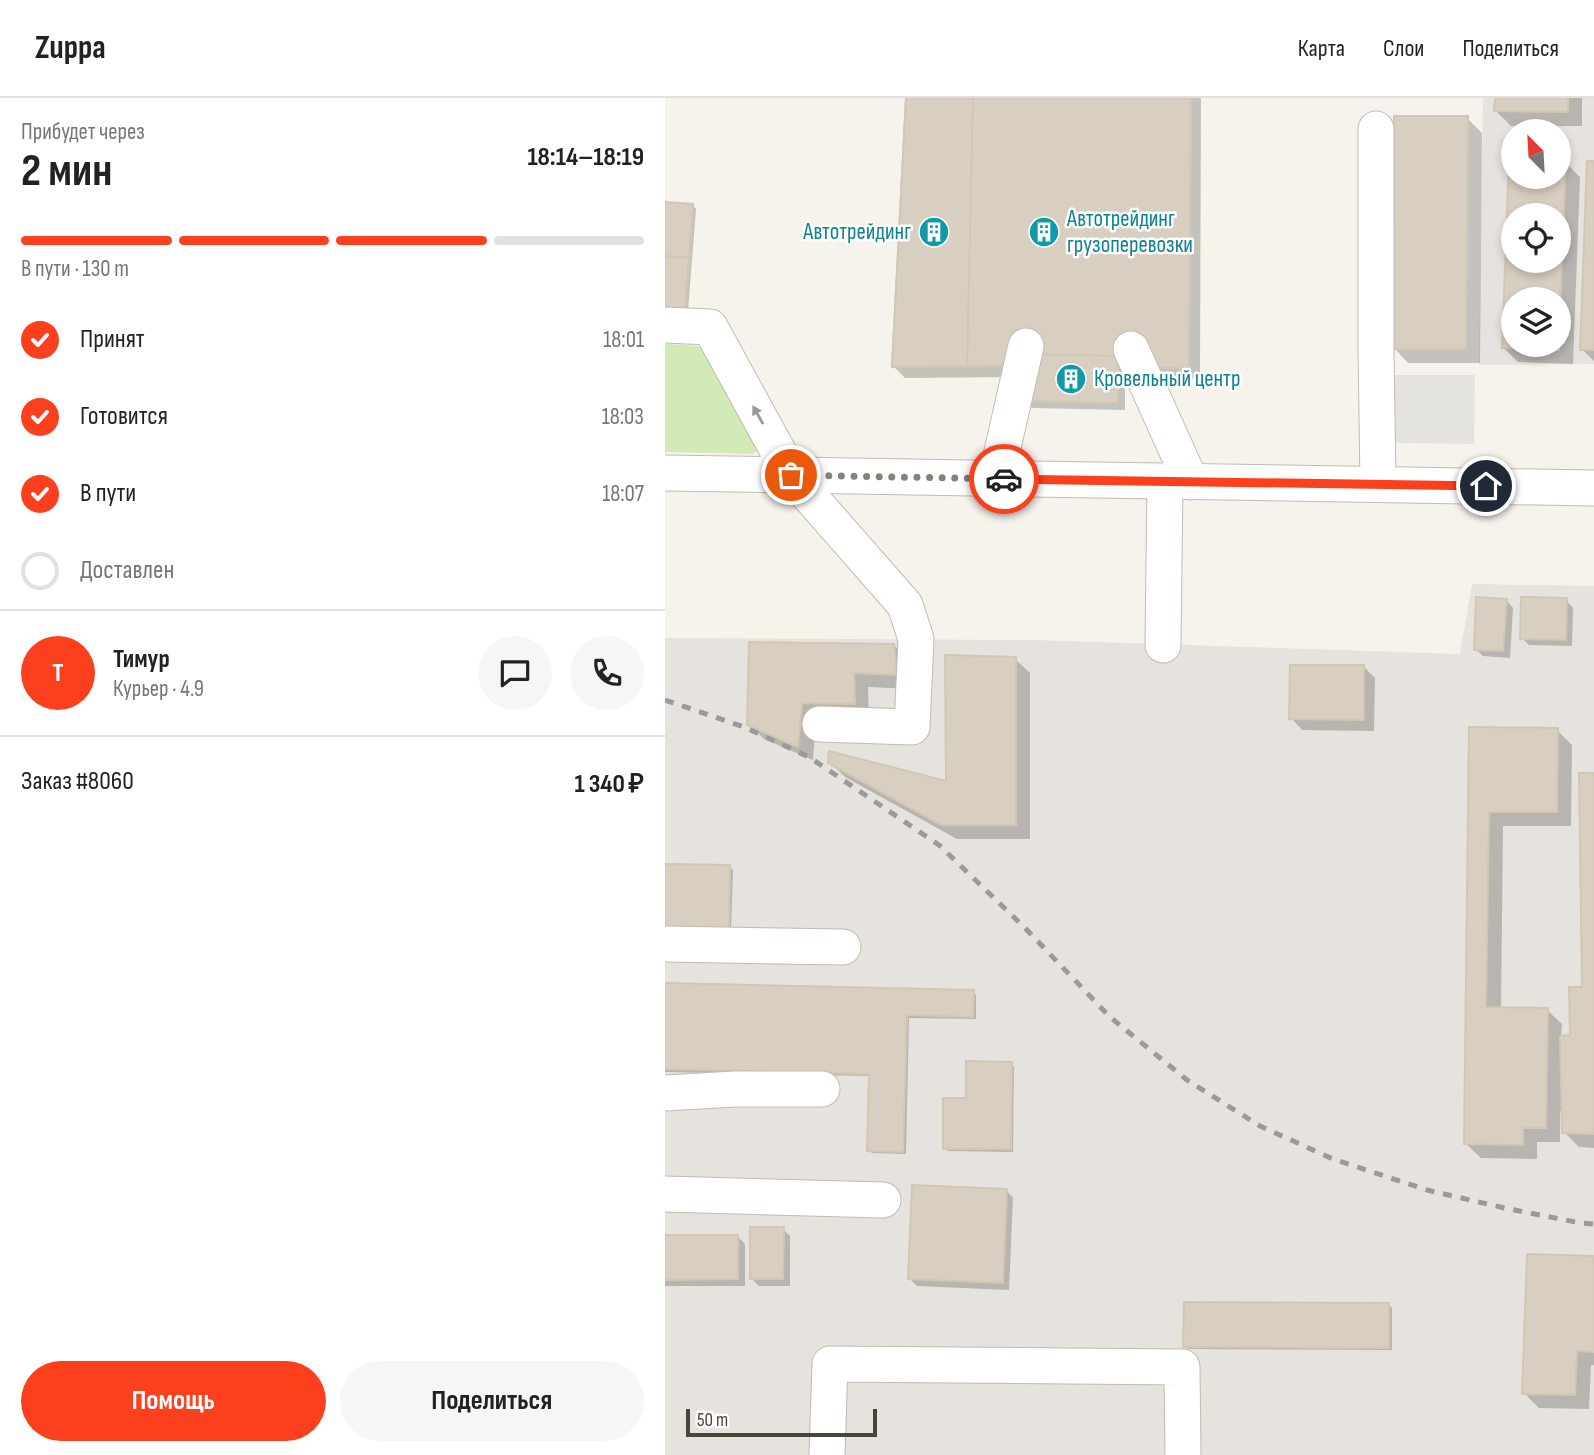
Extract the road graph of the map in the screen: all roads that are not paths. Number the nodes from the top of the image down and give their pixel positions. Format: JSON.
{"nodes":[{"id":1,"x":1376,"y":129,"type":"dead end"},
{"id":2,"x":665,"y":325,"type":"edge"},
{"id":3,"x":1026,"y":346,"type":"dead end"},
{"id":4,"x":1131,"y":349,"type":"dead end"},
{"id":5,"x":665,"y":473,"type":"edge"},
{"id":6,"x":791,"y":475,"type":"junction"},
{"id":7,"x":996,"y":478,"type":"junction"},
{"id":8,"x":1178,"y":482,"type":"junction"},
{"id":9,"x":1378,"y":484,"type":"junction"},
{"id":10,"x":1594,"y":488,"type":"edge"},
{"id":11,"x":1163,"y":645,"type":"dead end"},
{"id":12,"x":820,"y":724,"type":"dead end"},
{"id":13,"x":665,"y":944,"type":"edge"},
{"id":14,"x":843,"y":947,"type":"dead end"},
{"id":15,"x":822,"y":1089,"type":"dead end"},
{"id":16,"x":665,"y":1093,"type":"edge"},
{"id":17,"x":665,"y":1194,"type":"edge"},
{"id":18,"x":883,"y":1200,"type":"dead end"},
{"id":19,"x":827,"y":1455,"type":"edge"},
{"id":20,"x":1183,"y":1455,"type":"edge"}],
"edges":[{"from":1,"to":9,"type":"street"},
{"from":6,"to":2,"type":"street","one_way":true},
{"from":3,"to":7,"type":"street"},
{"from":4,"to":8,"type":"street"},
{"from":5,"to":6,"type":"street"},
{"from":6,"to":7,"type":"street"},
{"from":6,"to":12,"type":"street"},
{"from":7,"to":8,"type":"street"},
{"from":8,"to":9,"type":"street"},
{"from":8,"to":11,"type":"street"},
{"from":9,"to":10,"type":"street"},
{"from":13,"to":14,"type":"street"},
{"from":15,"to":16,"type":"street"},
{"from":17,"to":18,"type":"street"},
{"from":19,"to":20,"type":"street"}]}
